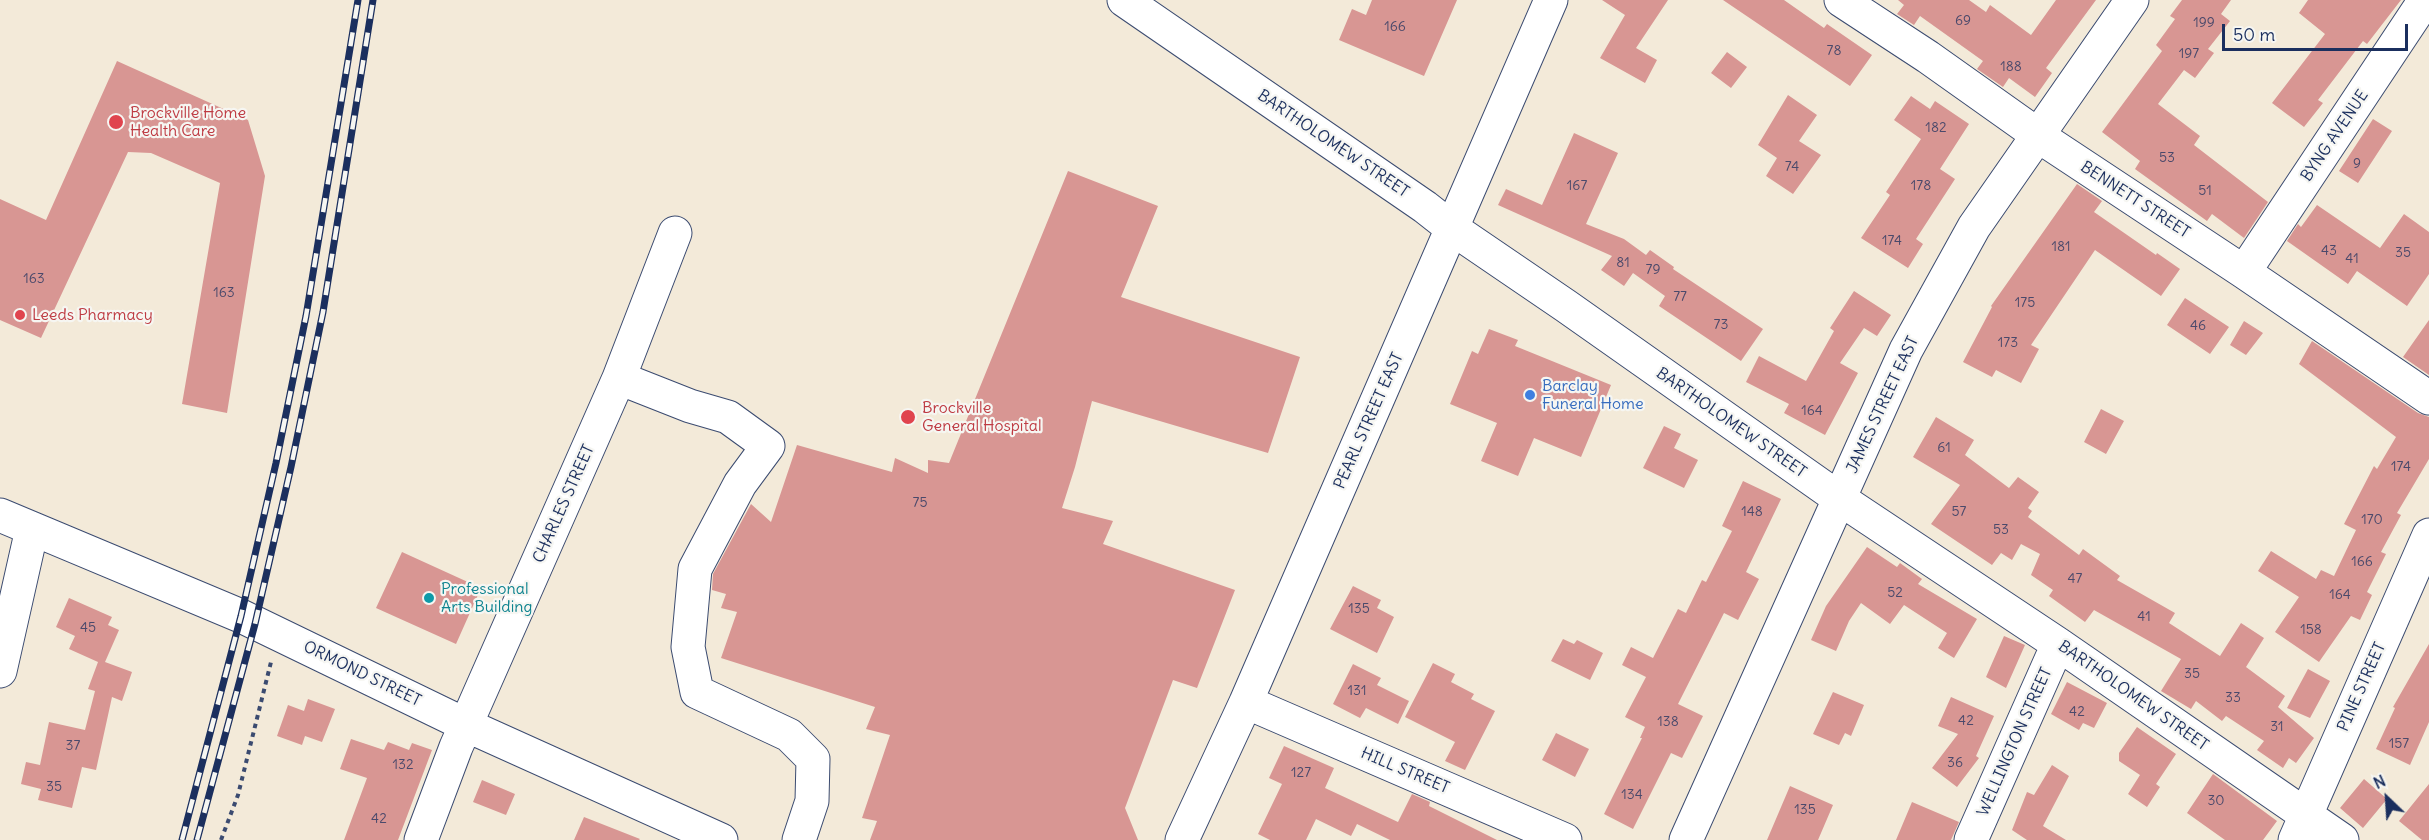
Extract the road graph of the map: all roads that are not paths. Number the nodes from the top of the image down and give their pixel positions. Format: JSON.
{"nodes":[{"id":1,"x":1124,"y":0,"type":"edge"},
{"id":2,"x":1551,"y":0,"type":"edge"},
{"id":3,"x":1841,"y":0,"type":"edge"},
{"id":4,"x":2132,"y":0,"type":"edge"},
{"id":5,"x":2425,"y":0,"type":"edge"},
{"id":6,"x":2037,"y":135,"type":"junction"},
{"id":7,"x":1453,"y":229,"type":"junction"},
{"id":8,"x":675,"y":233,"type":"dead end"},
{"id":9,"x":2244,"y":272,"type":"junction"},
{"id":10,"x":619,"y":378,"type":"junction"},
{"id":11,"x":2429,"y":398,"type":"edge"},
{"id":12,"x":1840,"y":500,"type":"junction"},
{"id":13,"x":0,"y":515,"type":"edge"},
{"id":14,"x":32,"y":529,"type":"junction"},
{"id":15,"x":2429,"y":535,"type":"edge"},
{"id":16,"x":2058,"y":644,"type":"junction"},
{"id":17,"x":0,"y":671,"type":"edge"},
{"id":18,"x":1246,"y":702,"type":"junction"},
{"id":19,"x":466,"y":725,"type":"junction"},
{"id":20,"x":2300,"y":827,"type":"edge"},
{"id":21,"x":422,"y":840,"type":"edge"},
{"id":22,"x":721,"y":840,"type":"edge"},
{"id":23,"x":799,"y":840,"type":"edge"},
{"id":24,"x":1182,"y":840,"type":"edge"},
{"id":25,"x":1565,"y":840,"type":"edge"},
{"id":26,"x":1686,"y":840,"type":"edge"},
{"id":27,"x":1971,"y":840,"type":"edge"},
{"id":28,"x":2342,"y":840,"type":"edge"}],
"edges":[{"from":1,"to":7,"type":"street","name":"BARTHOLOMEW STREET"},
{"from":2,"to":7,"type":"street","name":"PEARL STREET EAST"},
{"from":3,"to":6,"type":"street","name":"BENNETT STREET"},
{"from":4,"to":6,"type":"street","name":"JAMES STREET EAST"},
{"from":5,"to":9,"type":"street","name":"BYNG AVENUE"},
{"from":6,"to":9,"type":"street","name":"BENNETT STREET"},
{"from":6,"to":12,"type":"street","name":"JAMES STREET EAST"},
{"from":7,"to":12,"type":"street","name":"BARTHOLOMEW STREET"},
{"from":7,"to":18,"type":"street","name":"PEARL STREET EAST"},
{"from":8,"to":10,"type":"street","name":"CHARLES STREET"},
{"from":9,"to":11,"type":"street","name":"BENNETT STREET"},
{"from":10,"to":19,"type":"street","name":"CHARLES STREET"},
{"from":10,"to":23,"type":"street"},
{"from":12,"to":16,"type":"street","name":"BARTHOLOMEW STREET"},
{"from":12,"to":26,"type":"street","name":"JAMES STREET EAST"},
{"from":13,"to":14,"type":"street","name":"ORMOND STREET"},
{"from":14,"to":17,"type":"street"},
{"from":14,"to":19,"type":"street","name":"ORMOND STREET"},
{"from":15,"to":20,"type":"street","name":"PINE STREET"},
{"from":16,"to":20,"type":"street","name":"BARTHOLOMEW STREET"},
{"from":16,"to":27,"type":"street","name":"WELLINGTON STREET"},
{"from":18,"to":24,"type":"street","name":"PEARL STREET EAST"},
{"from":18,"to":25,"type":"street","name":"HILL STREET"},
{"from":19,"to":21,"type":"street","name":"CHARLES STREET"},
{"from":19,"to":22,"type":"street","name":"ORMOND STREET"},
{"from":20,"to":28,"type":"street","name":"BARTHOLOMEW STREET"}]}
